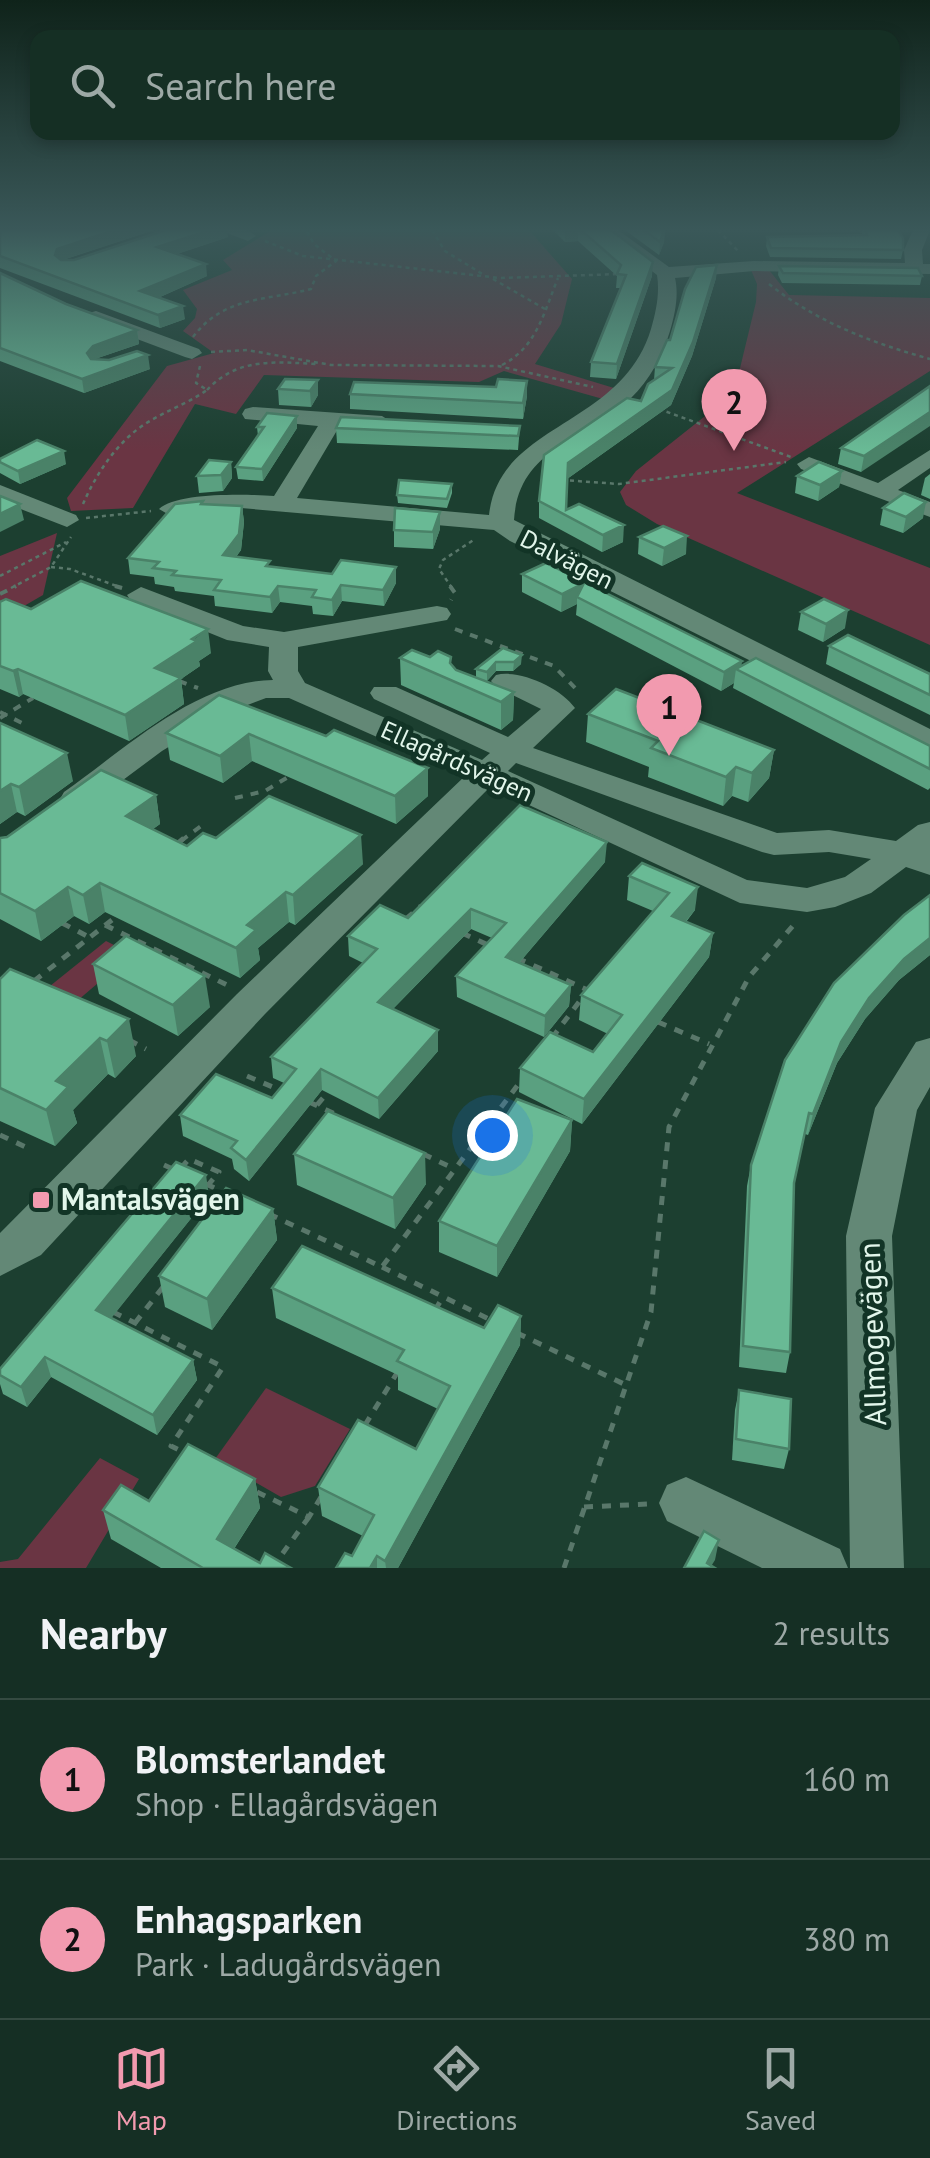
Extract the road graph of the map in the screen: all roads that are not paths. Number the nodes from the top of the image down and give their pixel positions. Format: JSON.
{"nodes":[{"id":1,"x":665,"y":303,"type":"edge"},
{"id":2,"x":77,"y":310,"type":"edge"},
{"id":3,"x":137,"y":356,"type":"edge"},
{"id":4,"x":253,"y":414,"type":"dead end"},
{"id":5,"x":332,"y":420,"type":"junction"},
{"id":6,"x":409,"y":424,"type":"edge"},
{"id":7,"x":523,"y":430,"type":"edge"},
{"id":8,"x":561,"y":432,"type":"junction"},
{"id":9,"x":930,"y":457,"type":"edge"},
{"id":10,"x":804,"y":462,"type":"road end"},
{"id":11,"x":0,"y":492,"type":"edge"},
{"id":12,"x":880,"y":492,"type":"junction"},
{"id":13,"x":282,"y":504,"type":"junction"},
{"id":14,"x":171,"y":509,"type":"edge"},
{"id":15,"x":930,"y":510,"type":"edge"},
{"id":16,"x":500,"y":523,"type":"junction"},
{"id":17,"x":72,"y":526,"type":"road end"},
{"id":18,"x":141,"y":595,"type":"road end"},
{"id":19,"x":437,"y":614,"type":"road end"},
{"id":20,"x":284,"y":641,"type":"junction"},
{"id":21,"x":495,"y":688,"type":"edge"},
{"id":22,"x":293,"y":689,"type":"junction"},
{"id":23,"x":385,"y":693,"type":"dead end"},
{"id":24,"x":930,"y":741,"type":"edge"},
{"id":25,"x":498,"y":761,"type":"junction"},
{"id":26,"x":47,"y":820,"type":"edge"},
{"id":27,"x":922,"y":850,"type":"edge"},
{"id":28,"x":930,"y":1053,"type":"edge"},
{"id":29,"x":0,"y":1256,"type":"edge"},
{"id":30,"x":686,"y":1503,"type":"road end"},
{"id":31,"x":820,"y":1568,"type":"edge"},
{"id":32,"x":878,"y":1568,"type":"edge"}],
"edges":[{"from":1,"to":8,"type":"street"},
{"from":2,"to":3,"type":"street"},
{"from":4,"to":5,"type":"street"},
{"from":5,"to":6,"type":"street"},
{"from":5,"to":13,"type":"street"},
{"from":7,"to":8,"type":"street"},
{"from":8,"to":16,"type":"street"},
{"from":9,"to":12,"type":"street"},
{"from":10,"to":12,"type":"street"},
{"from":11,"to":17,"type":"street"},
{"from":12,"to":15,"type":"street"},
{"from":13,"to":14,"type":"street","name":"Dalvägen"},
{"from":13,"to":16,"type":"street","name":"Dalvägen"},
{"from":16,"to":24,"type":"street","name":"Dalvägen"},
{"from":18,"to":20,"type":"street"},
{"from":19,"to":20,"type":"street"},
{"from":20,"to":22,"type":"street"},
{"from":21,"to":25,"type":"street"},
{"from":22,"to":25,"type":"street","name":"Ellagårdsvägen"},
{"from":22,"to":26,"type":"street","name":"Ellagårdsvägen"},
{"from":23,"to":25,"type":"street"},
{"from":25,"to":27,"type":"street"},
{"from":25,"to":27,"type":"street","name":"Ellagårdsvägen"},
{"from":25,"to":29,"type":"street"},
{"from":28,"to":32,"type":"street","name":"Allmogevägen"},
{"from":30,"to":31,"type":"street"}]}
